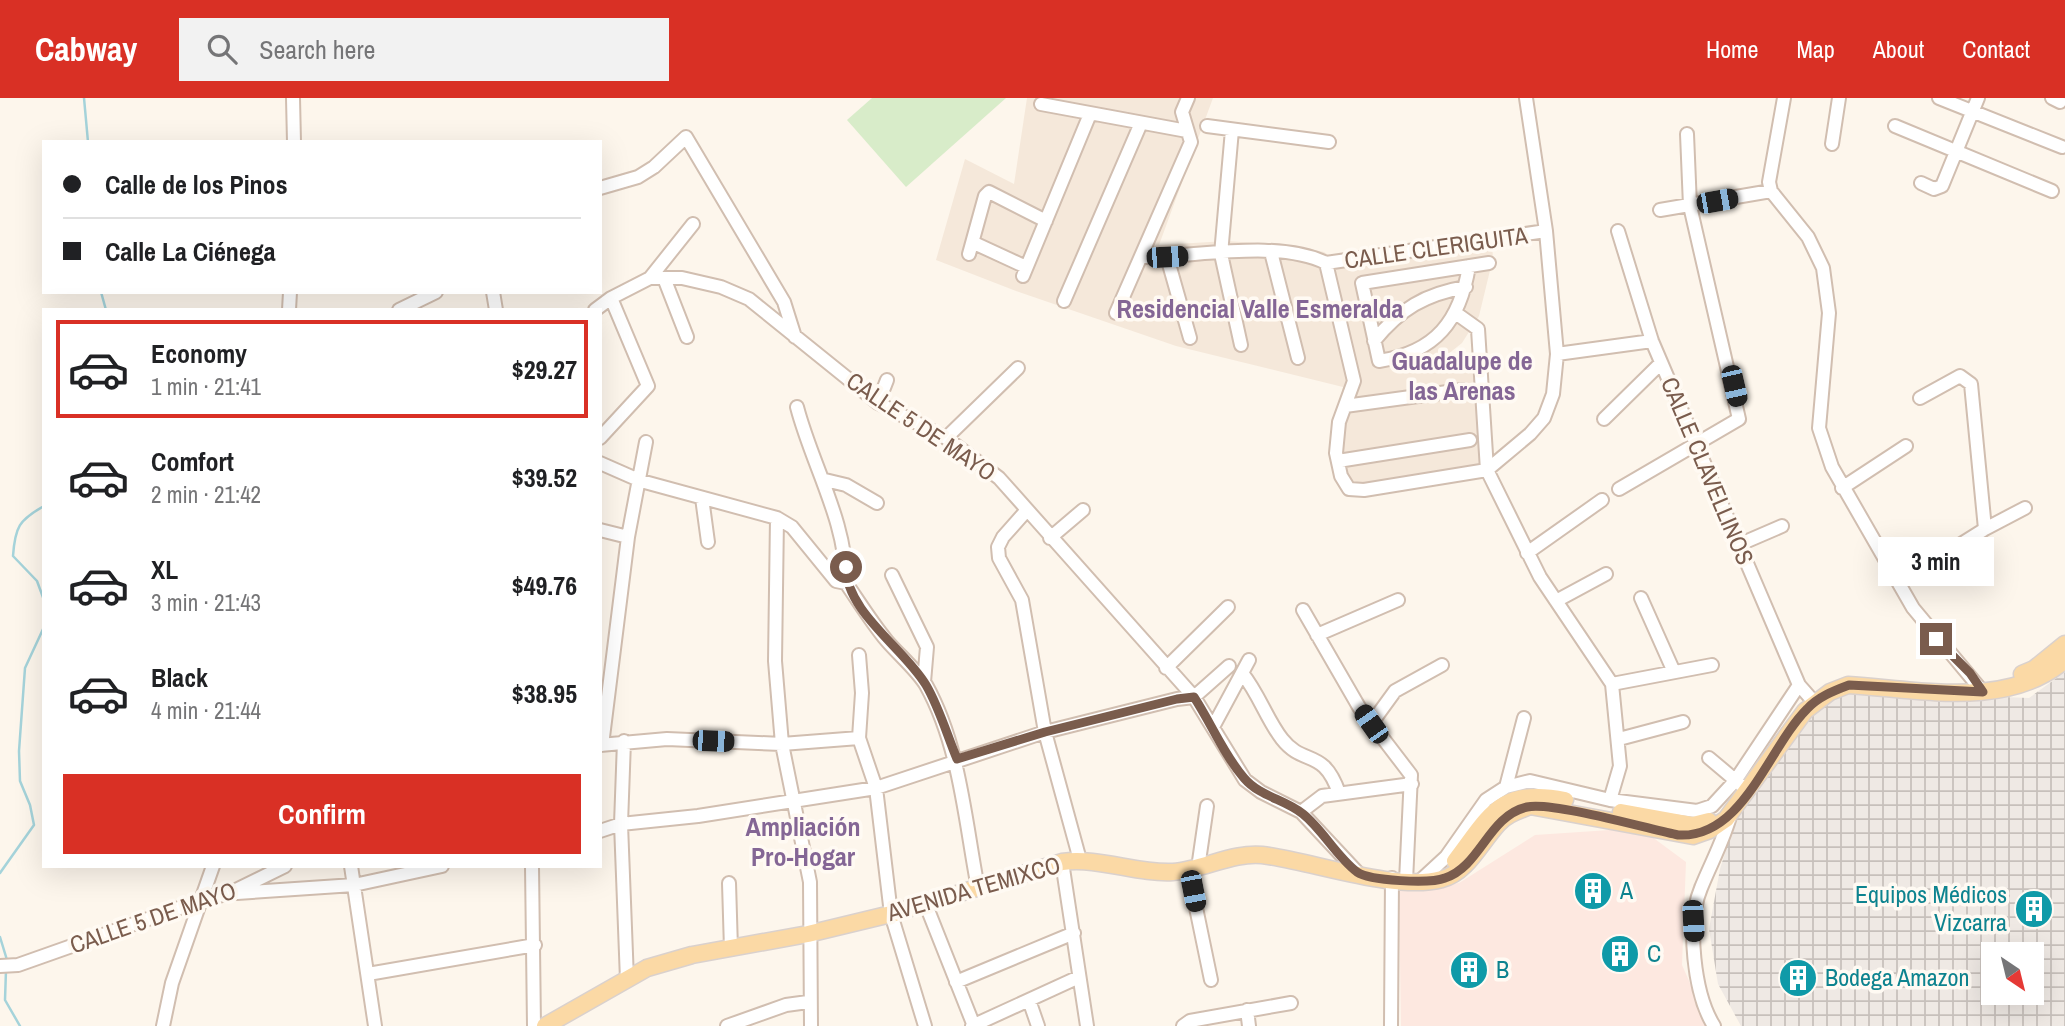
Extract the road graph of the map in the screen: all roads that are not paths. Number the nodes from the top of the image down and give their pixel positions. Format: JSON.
{"nodes":[{"id":1,"x":293,"y":98,"type":"edge"},
{"id":2,"x":1188,"y":98,"type":"edge"},
{"id":3,"x":1526,"y":98,"type":"edge"},
{"id":4,"x":1784,"y":98,"type":"edge"},
{"id":5,"x":1839,"y":98,"type":"edge"},
{"id":6,"x":1939,"y":98,"type":"edge"},
{"id":7,"x":1041,"y":104,"type":"dead end"},
{"id":8,"x":1975,"y":104,"type":"edge"},
{"id":9,"x":1090,"y":114,"type":"junction"},
{"id":10,"x":1141,"y":123,"type":"junction"},
{"id":11,"x":1895,"y":126,"type":"dead end"},
{"id":12,"x":1207,"y":127,"type":"dead end"},
{"id":13,"x":1232,"y":130,"type":"junction"},
{"id":14,"x":1186,"y":131,"type":"junction"},
{"id":15,"x":1688,"y":134,"type":"dead end"},
{"id":16,"x":295,"y":140,"type":"edge"},
{"id":17,"x":1329,"y":142,"type":"dead end"},
{"id":18,"x":1832,"y":144,"type":"dead end"},
{"id":19,"x":2062,"y":148,"type":"dead end"},
{"id":20,"x":1957,"y":149,"type":"junction"},
{"id":21,"x":1921,"y":183,"type":"dead end"},
{"id":22,"x":602,"y":187,"type":"edge"},
{"id":23,"x":1771,"y":191,"type":"junction"},
{"id":24,"x":2052,"y":191,"type":"dead end"},
{"id":25,"x":1690,"y":206,"type":"junction"},
{"id":26,"x":1660,"y":210,"type":"dead end"},
{"id":27,"x":1046,"y":221,"type":"junction"},
{"id":28,"x":693,"y":224,"type":"dead end"},
{"id":29,"x":1546,"y":231,"type":"junction"},
{"id":30,"x":1618,"y":231,"type":"dead end"},
{"id":31,"x":1271,"y":252,"type":"junction"},
{"id":32,"x":1221,"y":254,"type":"junction"},
{"id":33,"x":1142,"y":257,"type":"junction"},
{"id":34,"x":1167,"y":257,"type":"junction"},
{"id":35,"x":1326,"y":263,"type":"junction"},
{"id":36,"x":1489,"y":263,"type":"dead end"},
{"id":37,"x":1469,"y":266,"type":"junction"},
{"id":38,"x":650,"y":278,"type":"junction"},
{"id":39,"x":664,"y":278,"type":"junction"},
{"id":40,"x":1466,"y":287,"type":"junction"},
{"id":41,"x":432,"y":294,"type":"edge"},
{"id":42,"x":611,"y":298,"type":"junction"},
{"id":43,"x":1064,"y":301,"type":"dead end"},
{"id":44,"x":403,"y":308,"type":"edge"},
{"id":45,"x":598,"y":308,"type":"edge"},
{"id":46,"x":1116,"y":313,"type":"dead end"},
{"id":47,"x":1457,"y":314,"type":"junction"},
{"id":48,"x":687,"y":337,"type":"dead end"},
{"id":49,"x":795,"y":337,"type":"junction"},
{"id":50,"x":1189,"y":338,"type":"dead end"},
{"id":51,"x":1374,"y":341,"type":"junction"},
{"id":52,"x":1652,"y":341,"type":"junction"},
{"id":53,"x":1241,"y":345,"type":"dead end"},
{"id":54,"x":1557,"y":354,"type":"junction"},
{"id":55,"x":1298,"y":358,"type":"dead end"},
{"id":56,"x":1661,"y":363,"type":"junction"},
{"id":57,"x":1018,"y":368,"type":"dead end"},
{"id":58,"x":887,"y":380,"type":"dead end"},
{"id":59,"x":1462,"y":390,"type":"dead end"},
{"id":60,"x":1920,"y":398,"type":"dead end"},
{"id":61,"x":878,"y":403,"type":"junction"},
{"id":62,"x":797,"y":407,"type":"dead end"},
{"id":63,"x":1345,"y":407,"type":"junction"},
{"id":64,"x":1604,"y":419,"type":"dead end"},
{"id":65,"x":602,"y":436,"type":"edge"},
{"id":66,"x":946,"y":438,"type":"junction"},
{"id":67,"x":1470,"y":440,"type":"dead end"},
{"id":68,"x":646,"y":442,"type":"dead end"},
{"id":69,"x":1697,"y":443,"type":"junction"},
{"id":70,"x":1906,"y":446,"type":"dead end"},
{"id":71,"x":1338,"y":461,"type":"junction"},
{"id":72,"x":602,"y":464,"type":"edge"},
{"id":73,"x":1487,"y":470,"type":"junction"},
{"id":74,"x":825,"y":480,"type":"junction"},
{"id":75,"x":641,"y":481,"type":"junction"},
{"id":76,"x":1842,"y":488,"type":"junction"},
{"id":77,"x":1619,"y":489,"type":"dead end"},
{"id":78,"x":702,"y":498,"type":"junction"},
{"id":79,"x":1602,"y":500,"type":"dead end"},
{"id":80,"x":877,"y":503,"type":"dead end"},
{"id":81,"x":2025,"y":508,"type":"dead end"},
{"id":82,"x":1027,"y":510,"type":"junction"},
{"id":83,"x":1083,"y":510,"type":"dead end"},
{"id":84,"x":777,"y":518,"type":"junction"},
{"id":85,"x":1782,"y":526,"type":"dead end"},
{"id":86,"x":1984,"y":529,"type":"junction"},
{"id":87,"x":602,"y":530,"type":"edge"},
{"id":88,"x":628,"y":537,"type":"junction"},
{"id":89,"x":1050,"y":538,"type":"junction"},
{"id":90,"x":708,"y":542,"type":"dead end"},
{"id":91,"x":1738,"y":545,"type":"junction"},
{"id":92,"x":1527,"y":553,"type":"junction"},
{"id":93,"x":1606,"y":574,"type":"dead end"},
{"id":94,"x":892,"y":575,"type":"dead end"},
{"id":95,"x":846,"y":583,"type":"junction"},
{"id":96,"x":1899,"y":583,"type":"junction"},
{"id":97,"x":1641,"y":597,"type":"dead end"},
{"id":98,"x":1398,"y":600,"type":"dead end"},
{"id":99,"x":1556,"y":601,"type":"junction"},
{"id":100,"x":1228,"y":607,"type":"dead end"},
{"id":101,"x":1303,"y":610,"type":"dead end"},
{"id":102,"x":1317,"y":635,"type":"junction"},
{"id":103,"x":2065,"y":644,"type":"edge"},
{"id":104,"x":859,"y":655,"type":"dead end"},
{"id":105,"x":1249,"y":660,"type":"dead end"},
{"id":106,"x":2065,"y":660,"type":"edge"},
{"id":107,"x":1442,"y":665,"type":"dead end"},
{"id":108,"x":1712,"y":665,"type":"dead end"},
{"id":109,"x":1228,"y":666,"type":"dead end"},
{"id":110,"x":1166,"y":668,"type":"junction"},
{"id":111,"x":1674,"y":672,"type":"junction"},
{"id":112,"x":1242,"y":673,"type":"junction"},
{"id":113,"x":924,"y":682,"type":"junction"},
{"id":114,"x":1612,"y":684,"type":"junction"},
{"id":115,"x":1981,"y":688,"type":"junction"},
{"id":116,"x":1807,"y":695,"type":"junction"},
{"id":117,"x":1194,"y":697,"type":"junction"},
{"id":118,"x":1524,"y":718,"type":"dead end"},
{"id":119,"x":1683,"y":722,"type":"dead end"},
{"id":120,"x":1371,"y":724,"type":"junction"},
{"id":121,"x":1213,"y":727,"type":"junction"},
{"id":122,"x":1045,"y":732,"type":"junction"},
{"id":123,"x":602,"y":737,"type":"edge"},
{"id":124,"x":859,"y":738,"type":"junction"},
{"id":125,"x":1619,"y":739,"type":"junction"},
{"id":126,"x":624,"y":741,"type":"junction"},
{"id":127,"x":782,"y":744,"type":"junction"},
{"id":128,"x":602,"y":745,"type":"edge"},
{"id":129,"x":1709,"y":758,"type":"dead end"},
{"id":130,"x":957,"y":759,"type":"junction"},
{"id":131,"x":1412,"y":784,"type":"junction"},
{"id":132,"x":1739,"y":784,"type":"junction"},
{"id":133,"x":876,"y":788,"type":"junction"},
{"id":134,"x":1506,"y":788,"type":"junction"},
{"id":135,"x":1339,"y":793,"type":"junction"},
{"id":136,"x":1610,"y":800,"type":"junction"},
{"id":137,"x":793,"y":802,"type":"junction"},
{"id":138,"x":1728,"y":805,"type":"junction"},
{"id":139,"x":1207,"y":806,"type":"dead end"},
{"id":140,"x":1301,"y":812,"type":"junction"},
{"id":141,"x":621,"y":824,"type":"junction"},
{"id":142,"x":602,"y":830,"type":"edge"},
{"id":143,"x":1080,"y":860,"type":"junction"},
{"id":144,"x":1062,"y":862,"type":"junction"},
{"id":145,"x":212,"y":868,"type":"edge"},
{"id":146,"x":262,"y":868,"type":"edge"},
{"id":147,"x":281,"y":868,"type":"edge"},
{"id":148,"x":351,"y":868,"type":"edge"},
{"id":149,"x":432,"y":868,"type":"edge"},
{"id":150,"x":532,"y":868,"type":"edge"},
{"id":151,"x":1193,"y":869,"type":"junction"},
{"id":152,"x":1359,"y":873,"type":"junction"},
{"id":153,"x":1413,"y":881,"type":"junction"},
{"id":154,"x":256,"y":882,"type":"junction"},
{"id":155,"x":729,"y":883,"type":"dead end"},
{"id":156,"x":354,"y":884,"type":"junction"},
{"id":157,"x":978,"y":888,"type":"junction"},
{"id":158,"x":230,"y":893,"type":"junction"},
{"id":159,"x":199,"y":901,"type":"junction"},
{"id":160,"x":926,"y":905,"type":"junction"},
{"id":161,"x":891,"y":914,"type":"junction"},
{"id":162,"x":1074,"y":933,"type":"junction"},
{"id":163,"x":808,"y":934,"type":"junction"},
{"id":164,"x":535,"y":945,"type":"junction"},
{"id":165,"x":731,"y":949,"type":"junction"},
{"id":166,"x":0,"y":966,"type":"edge"},
{"id":167,"x":368,"y":974,"type":"junction"},
{"id":168,"x":1079,"y":977,"type":"junction"},
{"id":169,"x":627,"y":980,"type":"junction"},
{"id":170,"x":1211,"y":980,"type":"dead end"},
{"id":171,"x":957,"y":982,"type":"junction"},
{"id":172,"x":1029,"y":1000,"type":"junction"},
{"id":173,"x":808,"y":1002,"type":"junction"},
{"id":174,"x":1291,"y":1003,"type":"dead end"},
{"id":175,"x":1247,"y":1010,"type":"junction"},
{"id":176,"x":163,"y":1026,"type":"edge"},
{"id":177,"x":375,"y":1026,"type":"edge"},
{"id":178,"x":534,"y":1026,"type":"edge"},
{"id":179,"x":545,"y":1026,"type":"edge"},
{"id":180,"x":727,"y":1026,"type":"edge"},
{"id":181,"x":811,"y":1026,"type":"edge"},
{"id":182,"x":925,"y":1026,"type":"edge"},
{"id":183,"x":973,"y":1026,"type":"edge"},
{"id":184,"x":1038,"y":1026,"type":"edge"},
{"id":185,"x":1087,"y":1026,"type":"edge"},
{"id":186,"x":1184,"y":1026,"type":"edge"},
{"id":187,"x":1249,"y":1026,"type":"edge"},
{"id":188,"x":1391,"y":1026,"type":"edge"},
{"id":189,"x":1714,"y":1026,"type":"edge"}],
"edges":[{"from":1,"to":16,"type":"street"},
{"from":2,"to":14,"type":"street"},
{"from":3,"to":29,"type":"street"},
{"from":4,"to":23,"type":"street"},
{"from":5,"to":18,"type":"street"},
{"from":6,"to":8,"type":"street"},
{"from":7,"to":9,"type":"street"},
{"from":8,"to":19,"type":"street"},
{"from":8,"to":20,"type":"street"},
{"from":9,"to":10,"type":"street"},
{"from":9,"to":27,"type":"street"},
{"from":10,"to":14,"type":"street"},
{"from":10,"to":43,"type":"street"},
{"from":11,"to":20,"type":"street"},
{"from":12,"to":13,"type":"street"},
{"from":13,"to":17,"type":"street"},
{"from":13,"to":32,"type":"street"},
{"from":14,"to":33,"type":"street"},
{"from":15,"to":25,"type":"street"},
{"from":20,"to":21,"type":"street"},
{"from":20,"to":24,"type":"street"},
{"from":22,"to":49,"type":"street"},
{"from":23,"to":25,"type":"street"},
{"from":23,"to":76,"type":"street"},
{"from":25,"to":26,"type":"street"},
{"from":25,"to":69,"type":"street"},
{"from":27,"to":27,"type":"street"},
{"from":28,"to":38,"type":"street"},
{"from":29,"to":35,"type":"street","name":"CALLE CLERIGUITA"},
{"from":29,"to":54,"type":"street"},
{"from":30,"to":52,"type":"street","name":"CALLE CLAVELLINOS"},
{"from":31,"to":32,"type":"street"},
{"from":31,"to":35,"type":"street"},
{"from":31,"to":55,"type":"street"},
{"from":32,"to":34,"type":"street"},
{"from":32,"to":53,"type":"street"},
{"from":33,"to":34,"type":"street"},
{"from":33,"to":46,"type":"street"},
{"from":34,"to":50,"type":"street"},
{"from":35,"to":63,"type":"street"},
{"from":36,"to":37,"type":"street"},
{"from":37,"to":40,"type":"street"},
{"from":37,"to":51,"type":"street"},
{"from":38,"to":39,"type":"street","name":"CALLE 5 DE MAYO"},
{"from":38,"to":42,"type":"street","name":"CALLE 5 DE MAYO"},
{"from":39,"to":48,"type":"street"},
{"from":39,"to":49,"type":"street","name":"CALLE 5 DE MAYO"},
{"from":40,"to":47,"type":"street"},
{"from":40,"to":51,"type":"street"},
{"from":41,"to":44,"type":"street"},
{"from":42,"to":45,"type":"street","name":"CALLE 5 DE MAYO"},
{"from":42,"to":65,"type":"street"},
{"from":47,"to":51,"type":"street"},
{"from":47,"to":73,"type":"street"},
{"from":49,"to":61,"type":"street","name":"CALLE 5 DE MAYO"},
{"from":52,"to":54,"type":"street"},
{"from":52,"to":56,"type":"street","name":"CALLE CLAVELLINOS"},
{"from":54,"to":73,"type":"street"},
{"from":56,"to":64,"type":"street"},
{"from":56,"to":69,"type":"street","name":"CALLE CLAVELLINOS"},
{"from":57,"to":66,"type":"street"},
{"from":58,"to":61,"type":"street"},
{"from":59,"to":63,"type":"street"},
{"from":60,"to":86,"type":"street"},
{"from":61,"to":66,"type":"street","name":"CALLE 5 DE MAYO"},
{"from":62,"to":74,"type":"street"},
{"from":63,"to":71,"type":"street"},
{"from":66,"to":82,"type":"street","name":"CALLE 5 DE MAYO"},
{"from":67,"to":71,"type":"street"},
{"from":68,"to":75,"type":"street"},
{"from":69,"to":77,"type":"street"},
{"from":69,"to":91,"type":"street","name":"CALLE CLAVELLINOS"},
{"from":70,"to":76,"type":"street"},
{"from":71,"to":73,"type":"street"},
{"from":72,"to":75,"type":"street"},
{"from":73,"to":92,"type":"street"},
{"from":74,"to":80,"type":"street"},
{"from":74,"to":95,"type":"street"},
{"from":75,"to":78,"type":"street"},
{"from":75,"to":88,"type":"street"},
{"from":76,"to":96,"type":"street"},
{"from":78,"to":84,"type":"street"},
{"from":78,"to":90,"type":"street"},
{"from":79,"to":92,"type":"street"},
{"from":81,"to":86,"type":"street"},
{"from":82,"to":89,"type":"street","name":"CALLE 5 DE MAYO"},
{"from":82,"to":122,"type":"street"},
{"from":83,"to":89,"type":"street"},
{"from":84,"to":95,"type":"street"},
{"from":84,"to":127,"type":"street"},
{"from":85,"to":91,"type":"street"},
{"from":86,"to":96,"type":"street"},
{"from":87,"to":88,"type":"street"},
{"from":88,"to":123,"type":"street"},
{"from":89,"to":110,"type":"street","name":"CALLE 5 DE MAYO"},
{"from":91,"to":116,"type":"street","name":"CALLE CLAVELLINOS"},
{"from":92,"to":99,"type":"street"},
{"from":93,"to":99,"type":"street"},
{"from":94,"to":113,"type":"street"},
{"from":95,"to":113,"type":"street"},
{"from":96,"to":115,"type":"street"},
{"from":97,"to":111,"type":"street"},
{"from":98,"to":102,"type":"street"},
{"from":99,"to":114,"type":"street"},
{"from":100,"to":110,"type":"street"},
{"from":101,"to":102,"type":"street"},
{"from":102,"to":120,"type":"street"},
{"from":103,"to":115,"type":"main road"},
{"from":104,"to":124,"type":"street"},
{"from":105,"to":112,"type":"street"},
{"from":106,"to":115,"type":"main road"},
{"from":107,"to":120,"type":"street"},
{"from":108,"to":111,"type":"street"},
{"from":109,"to":117,"type":"street"},
{"from":110,"to":117,"type":"street","name":"CALLE 5 DE MAYO"},
{"from":111,"to":114,"type":"street"},
{"from":112,"to":121,"type":"street"},
{"from":112,"to":135,"type":"street"},
{"from":113,"to":130,"type":"street"},
{"from":114,"to":125,"type":"street"},
{"from":115,"to":116,"type":"main road"},
{"from":116,"to":132,"type":"main road"},
{"from":116,"to":138,"type":"main road"},
{"from":117,"to":121,"type":"street","name":"CALLE 5 DE MAYO"},
{"from":117,"to":122,"type":"street"},
{"from":118,"to":134,"type":"street"},
{"from":119,"to":125,"type":"street"},
{"from":120,"to":131,"type":"street"},
{"from":121,"to":140,"type":"street","name":"CALLE 5 DE MAYO"},
{"from":122,"to":130,"type":"street"},
{"from":122,"to":143,"type":"street"},
{"from":124,"to":127,"type":"street"},
{"from":124,"to":133,"type":"street"},
{"from":125,"to":136,"type":"street"},
{"from":126,"to":127,"type":"street"},
{"from":126,"to":128,"type":"street"},
{"from":126,"to":141,"type":"street"},
{"from":127,"to":137,"type":"street"},
{"from":129,"to":132,"type":"street"},
{"from":130,"to":133,"type":"street"},
{"from":130,"to":157,"type":"street"},
{"from":131,"to":135,"type":"street"},
{"from":131,"to":153,"type":"street"},
{"from":132,"to":138,"type":"main road"},
{"from":133,"to":137,"type":"street"},
{"from":133,"to":161,"type":"street"},
{"from":134,"to":136,"type":"street"},
{"from":134,"to":153,"type":"street"},
{"from":135,"to":140,"type":"street"},
{"from":136,"to":138,"type":"street"},
{"from":137,"to":141,"type":"street"},
{"from":137,"to":163,"type":"street"},
{"from":138,"to":153,"type":"main road"},
{"from":138,"to":153,"type":"main road"},
{"from":138,"to":189,"type":"street"},
{"from":139,"to":151,"type":"street"},
{"from":140,"to":152,"type":"street","name":"CALLE 5 DE MAYO"},
{"from":141,"to":142,"type":"street"},
{"from":141,"to":169,"type":"street"},
{"from":143,"to":144,"type":"main road","name":"AVENIDA TEMIXCO"},
{"from":143,"to":151,"type":"main road","name":"AVENIDA TEMIXCO"},
{"from":144,"to":157,"type":"main road","name":"AVENIDA TEMIXCO"},
{"from":144,"to":162,"type":"street"},
{"from":145,"to":159,"type":"street"},
{"from":146,"to":154,"type":"street"},
{"from":147,"to":154,"type":"street","name":"CALLE 5 DE MAYO"},
{"from":148,"to":156,"type":"street"},
{"from":149,"to":156,"type":"street"},
{"from":150,"to":164,"type":"street"},
{"from":151,"to":152,"type":"main road","name":"AVENIDA TEMIXCO"},
{"from":151,"to":170,"type":"street"},
{"from":152,"to":153,"type":"main road","name":"AVENIDA TEMIXCO"},
{"from":153,"to":188,"type":"street"},
{"from":154,"to":158,"type":"street","name":"CALLE 5 DE MAYO"},
{"from":155,"to":165,"type":"street"},
{"from":156,"to":158,"type":"street"},
{"from":156,"to":167,"type":"street"},
{"from":157,"to":160,"type":"main road","name":"AVENIDA TEMIXCO"},
{"from":158,"to":159,"type":"street","name":"CALLE 5 DE MAYO"},
{"from":159,"to":166,"type":"street","name":"CALLE 5 DE MAYO"},
{"from":159,"to":176,"type":"street"},
{"from":160,"to":161,"type":"main road","name":"AVENIDA TEMIXCO"},
{"from":160,"to":171,"type":"street"},
{"from":161,"to":163,"type":"main road","name":"AVENIDA TEMIXCO"},
{"from":161,"to":182,"type":"street"},
{"from":162,"to":168,"type":"street"},
{"from":162,"to":171,"type":"street"},
{"from":163,"to":165,"type":"main road","name":"AVENIDA TEMIXCO"},
{"from":163,"to":173,"type":"street"},
{"from":164,"to":167,"type":"street"},
{"from":164,"to":178,"type":"street"},
{"from":165,"to":169,"type":"main road","name":"AVENIDA TEMIXCO"},
{"from":167,"to":177,"type":"street"},
{"from":168,"to":172,"type":"street"},
{"from":168,"to":185,"type":"street"},
{"from":169,"to":179,"type":"main road","name":"AVENIDA TEMIXCO"},
{"from":171,"to":183,"type":"street"},
{"from":172,"to":183,"type":"street"},
{"from":172,"to":184,"type":"street"},
{"from":173,"to":180,"type":"street"},
{"from":173,"to":181,"type":"street"},
{"from":174,"to":175,"type":"street"},
{"from":175,"to":186,"type":"street"},
{"from":175,"to":187,"type":"street"}]}
